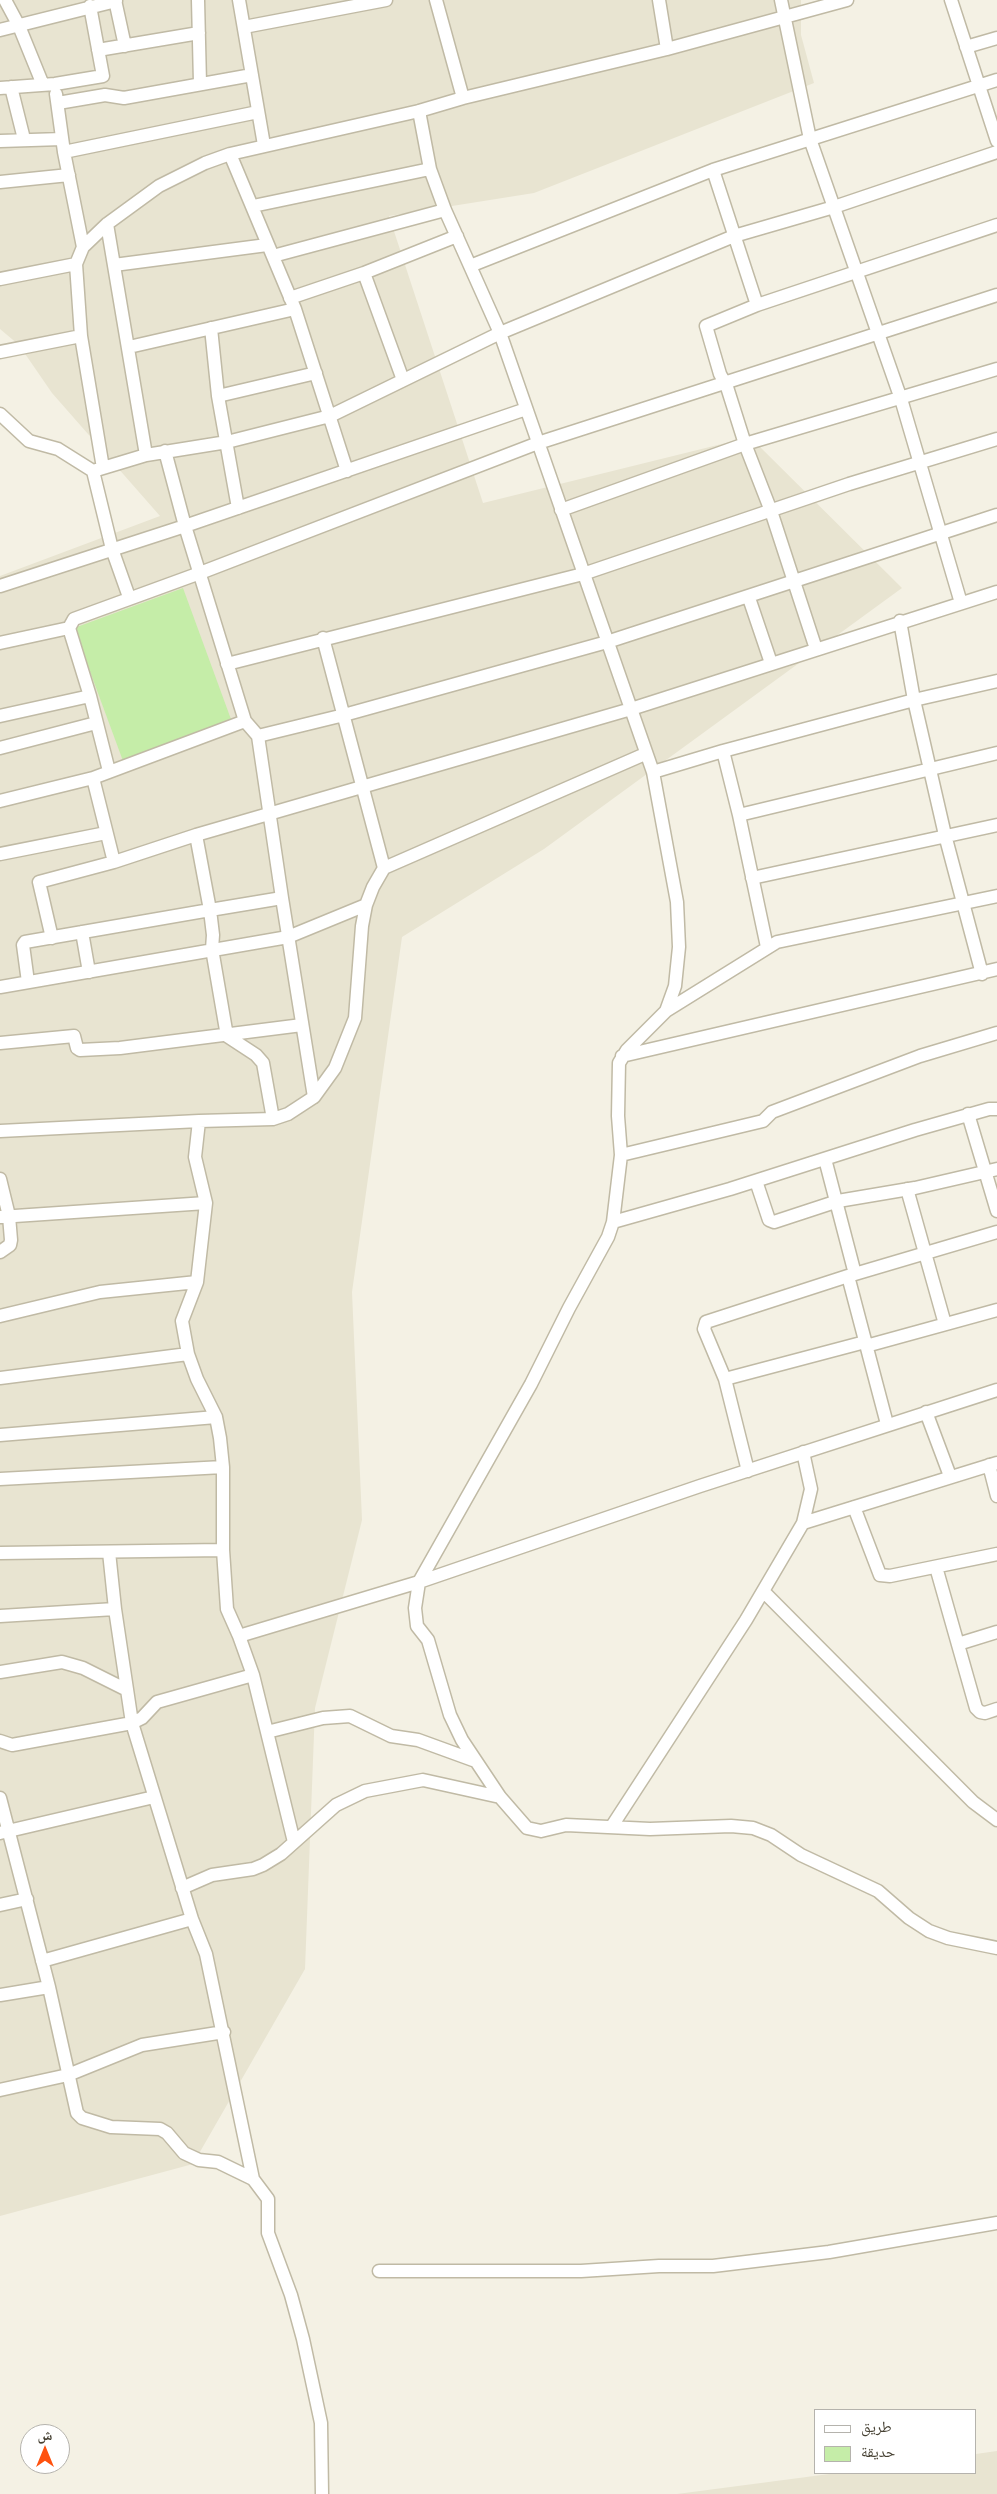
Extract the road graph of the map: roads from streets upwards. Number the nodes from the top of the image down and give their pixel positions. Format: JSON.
{"nodes":[{"id":1,"x":5,"y":0,"type":"edge"},
{"id":2,"x":198,"y":0,"type":"edge"},
{"id":3,"x":239,"y":0,"type":"edge"},
{"id":4,"x":386,"y":0,"type":"edge"},
{"id":5,"x":436,"y":0,"type":"edge"},
{"id":6,"x":659,"y":0,"type":"edge"},
{"id":7,"x":781,"y":0,"type":"edge"},
{"id":8,"x":847,"y":0,"type":"edge"},
{"id":9,"x":951,"y":0,"type":"edge"},
{"id":10,"x":116,"y":1,"type":"edge"},
{"id":11,"x":90,"y":6,"type":"junction"},
{"id":12,"x":785,"y":16,"type":"junction"},
{"id":13,"x":19,"y":26,"type":"junction"},
{"id":14,"x":244,"y":27,"type":"junction"},
{"id":15,"x":0,"y":30,"type":"edge"},
{"id":16,"x":199,"y":33,"type":"junction"},
{"id":17,"x":997,"y":38,"type":"edge"},
{"id":18,"x":126,"y":46,"type":"junction"},
{"id":19,"x":966,"y":48,"type":"junction"},
{"id":20,"x":667,"y":49,"type":"junction"},
{"id":21,"x":98,"y":50,"type":"junction"},
{"id":22,"x":252,"y":75,"type":"junction"},
{"id":23,"x":102,"y":76,"type":"junction"},
{"id":24,"x":997,"y":80,"type":"edge"},
{"id":25,"x":200,"y":84,"type":"junction"},
{"id":26,"x":49,"y":85,"type":"junction"},
{"id":27,"x":979,"y":86,"type":"junction"},
{"id":28,"x":6,"y":88,"type":"edge"},
{"id":29,"x":105,"y":95,"type":"junction"},
{"id":30,"x":463,"y":98,"type":"junction"},
{"id":31,"x":58,"y":103,"type":"junction"},
{"id":32,"x":419,"y":111,"type":"junction"},
{"id":33,"x":258,"y":112,"type":"junction"},
{"id":34,"x":62,"y":138,"type":"junction"},
{"id":35,"x":24,"y":139,"type":"junction"},
{"id":36,"x":810,"y":139,"type":"junction"},
{"id":37,"x":0,"y":141,"type":"edge"},
{"id":38,"x":997,"y":141,"type":"edge"},
{"id":39,"x":264,"y":145,"type":"junction"},
{"id":40,"x":64,"y":152,"type":"junction"},
{"id":41,"x":997,"y":152,"type":"edge"},
{"id":42,"x":230,"y":154,"type":"junction"},
{"id":43,"x":430,"y":168,"type":"junction"},
{"id":44,"x":713,"y":170,"type":"junction"},
{"id":45,"x":69,"y":175,"type":"junction"},
{"id":46,"x":0,"y":182,"type":"edge"},
{"id":47,"x":254,"y":206,"type":"junction"},
{"id":48,"x":834,"y":207,"type":"junction"},
{"id":49,"x":445,"y":210,"type":"junction"},
{"id":50,"x":107,"y":224,"type":"junction"},
{"id":51,"x":997,"y":225,"type":"edge"},
{"id":52,"x":457,"y":236,"type":"junction"},
{"id":53,"x":734,"y":236,"type":"junction"},
{"id":54,"x":83,"y":247,"type":"junction"},
{"id":55,"x":270,"y":250,"type":"junction"},
{"id":56,"x":76,"y":264,"type":"junction"},
{"id":57,"x":114,"y":265,"type":"junction"},
{"id":58,"x":470,"y":266,"type":"junction"},
{"id":59,"x":858,"y":272,"type":"junction"},
{"id":60,"x":364,"y":273,"type":"junction"},
{"id":61,"x":0,"y":279,"type":"edge"},
{"id":62,"x":997,"y":295,"type":"edge"},
{"id":63,"x":293,"y":303,"type":"junction"},
{"id":64,"x":757,"y":305,"type":"junction"},
{"id":65,"x":211,"y":328,"type":"junction"},
{"id":66,"x":879,"y":332,"type":"junction"},
{"id":67,"x":500,"y":334,"type":"junction"},
{"id":68,"x":81,"y":336,"type":"junction"},
{"id":69,"x":129,"y":347,"type":"junction"},
{"id":70,"x":0,"y":352,"type":"edge"},
{"id":71,"x":997,"y":369,"type":"edge"},
{"id":72,"x":316,"y":373,"type":"junction"},
{"id":73,"x":403,"y":380,"type":"junction"},
{"id":74,"x":725,"y":383,"type":"junction"},
{"id":75,"x":218,"y":396,"type":"junction"},
{"id":76,"x":901,"y":399,"type":"junction"},
{"id":77,"x":526,"y":409,"type":"junction"},
{"id":78,"x":0,"y":414,"type":"edge"},
{"id":79,"x":330,"y":416,"type":"junction"},
{"id":80,"x":997,"y":440,"type":"edge"},
{"id":81,"x":227,"y":442,"type":"junction"},
{"id":82,"x":538,"y":443,"type":"junction"},
{"id":83,"x":746,"y":444,"type":"junction"},
{"id":84,"x":165,"y":451,"type":"junction"},
{"id":85,"x":146,"y":455,"type":"junction"},
{"id":86,"x":919,"y":463,"type":"junction"},
{"id":87,"x":98,"y":469,"type":"junction"},
{"id":88,"x":347,"y":470,"type":"junction"},
{"id":89,"x":238,"y":508,"type":"junction"},
{"id":90,"x":561,"y":510,"type":"junction"},
{"id":91,"x":771,"y":511,"type":"junction"},
{"id":92,"x":997,"y":515,"type":"edge"},
{"id":93,"x":185,"y":526,"type":"junction"},
{"id":94,"x":941,"y":534,"type":"junction"},
{"id":95,"x":112,"y":549,"type":"junction"},
{"id":96,"x":200,"y":573,"type":"junction"},
{"id":97,"x":583,"y":574,"type":"junction"},
{"id":98,"x":794,"y":583,"type":"junction"},
{"id":99,"x":0,"y":586,"type":"edge"},
{"id":100,"x":997,"y":592,"type":"edge"},
{"id":101,"x":129,"y":597,"type":"junction"},
{"id":102,"x":749,"y":598,"type":"junction"},
{"id":103,"x":961,"y":603,"type":"junction"},
{"id":104,"x":900,"y":621,"type":"junction"},
{"id":105,"x":69,"y":628,"type":"junction"},
{"id":106,"x":323,"y":638,"type":"junction"},
{"id":107,"x":607,"y":642,"type":"junction"},
{"id":108,"x":0,"y":643,"type":"edge"},
{"id":109,"x":816,"y":649,"type":"junction"},
{"id":110,"x":771,"y":663,"type":"junction"},
{"id":111,"x":227,"y":664,"type":"junction"},
{"id":112,"x":997,"y":681,"type":"edge"},
{"id":113,"x":90,"y":696,"type":"junction"},
{"id":114,"x":914,"y":700,"type":"junction"},
{"id":115,"x":631,"y":709,"type":"junction"},
{"id":116,"x":344,"y":715,"type":"junction"},
{"id":117,"x":0,"y":716,"type":"edge"},
{"id":118,"x":245,"y":721,"type":"junction"},
{"id":119,"x":96,"y":722,"type":"junction"},
{"id":120,"x":258,"y":736,"type":"junction"},
{"id":121,"x":0,"y":748,"type":"edge"},
{"id":122,"x":723,"y":750,"type":"junction"},
{"id":123,"x":997,"y":753,"type":"edge"},
{"id":124,"x":646,"y":754,"type":"junction"},
{"id":125,"x":930,"y":768,"type":"junction"},
{"id":126,"x":109,"y":772,"type":"junction"},
{"id":127,"x":653,"y":772,"type":"junction"},
{"id":128,"x":93,"y":778,"type":"junction"},
{"id":129,"x":361,"y":787,"type":"junction"},
{"id":130,"x":0,"y":801,"type":"edge"},
{"id":131,"x":268,"y":814,"type":"junction"},
{"id":132,"x":740,"y":815,"type":"junction"},
{"id":133,"x":997,"y":825,"type":"edge"},
{"id":134,"x":106,"y":833,"type":"junction"},
{"id":135,"x":196,"y":835,"type":"junction"},
{"id":136,"x":945,"y":835,"type":"junction"},
{"id":137,"x":0,"y":854,"type":"edge"},
{"id":138,"x":114,"y":862,"type":"junction"},
{"id":139,"x":384,"y":868,"type":"junction"},
{"id":140,"x":752,"y":878,"type":"junction"},
{"id":141,"x":997,"y":896,"type":"edge"},
{"id":142,"x":282,"y":898,"type":"junction"},
{"id":143,"x":963,"y":903,"type":"junction"},
{"id":144,"x":366,"y":905,"type":"junction"},
{"id":145,"x":210,"y":910,"type":"junction"},
{"id":146,"x":82,"y":932,"type":"junction"},
{"id":147,"x":288,"y":937,"type":"junction"},
{"id":148,"x":52,"y":938,"type":"junction"},
{"id":149,"x":766,"y":947,"type":"junction"},
{"id":150,"x":212,"y":949,"type":"junction"},
{"id":151,"x":997,"y":969,"type":"edge"},
{"id":152,"x":90,"y":972,"type":"junction"},
{"id":153,"x":982,"y":974,"type":"junction"},
{"id":154,"x":28,"y":982,"type":"junction"},
{"id":155,"x":0,"y":987,"type":"edge"},
{"id":156,"x":666,"y":1011,"type":"junction"},
{"id":157,"x":302,"y":1025,"type":"junction"},
{"id":158,"x":997,"y":1033,"type":"edge"},
{"id":159,"x":227,"y":1036,"type":"junction"},
{"id":160,"x":0,"y":1043,"type":"edge"},
{"id":161,"x":622,"y":1056,"type":"junction"},
{"id":162,"x":314,"y":1097,"type":"junction"},
{"id":163,"x":997,"y":1109,"type":"edge"},
{"id":164,"x":968,"y":1114,"type":"junction"},
{"id":165,"x":273,"y":1118,"type":"junction"},
{"id":166,"x":199,"y":1121,"type":"junction"},
{"id":167,"x":0,"y":1130,"type":"edge"},
{"id":168,"x":621,"y":1154,"type":"junction"},
{"id":169,"x":825,"y":1159,"type":"junction"},
{"id":170,"x":991,"y":1171,"type":"edge"},
{"id":171,"x":0,"y":1179,"type":"edge"},
{"id":172,"x":756,"y":1181,"type":"junction"},
{"id":173,"x":907,"y":1189,"type":"junction"},
{"id":174,"x":838,"y":1201,"type":"junction"},
{"id":175,"x":206,"y":1203,"type":"junction"},
{"id":176,"x":997,"y":1211,"type":"edge"},
{"id":177,"x":4,"y":1216,"type":"edge"},
{"id":178,"x":613,"y":1222,"type":"junction"},
{"id":179,"x":997,"y":1232,"type":"edge"},
{"id":180,"x":0,"y":1252,"type":"edge"},
{"id":181,"x":925,"y":1253,"type":"junction"},
{"id":182,"x":852,"y":1275,"type":"junction"},
{"id":183,"x":197,"y":1282,"type":"junction"},
{"id":184,"x":997,"y":1310,"type":"edge"},
{"id":185,"x":0,"y":1316,"type":"edge"},
{"id":186,"x":945,"y":1324,"type":"junction"},
{"id":187,"x":865,"y":1344,"type":"junction"},
{"id":188,"x":188,"y":1354,"type":"junction"},
{"id":189,"x":0,"y":1378,"type":"edge"},
{"id":190,"x":725,"y":1379,"type":"junction"},
{"id":191,"x":997,"y":1390,"type":"edge"},
{"id":192,"x":926,"y":1412,"type":"junction"},
{"id":193,"x":216,"y":1417,"type":"junction"},
{"id":194,"x":888,"y":1424,"type":"junction"},
{"id":195,"x":0,"y":1435,"type":"edge"},
{"id":196,"x":802,"y":1452,"type":"junction"},
{"id":197,"x":993,"y":1464,"type":"edge"},
{"id":198,"x":224,"y":1467,"type":"junction"},
{"id":199,"x":748,"y":1471,"type":"junction"},
{"id":200,"x":950,"y":1476,"type":"junction"},
{"id":201,"x":0,"y":1479,"type":"edge"},
{"id":202,"x":997,"y":1496,"type":"edge"},
{"id":203,"x":854,"y":1507,"type":"junction"},
{"id":204,"x":803,"y":1523,"type":"junction"},
{"id":205,"x":223,"y":1550,"type":"junction"},
{"id":206,"x":109,"y":1552,"type":"junction"},
{"id":207,"x":0,"y":1553,"type":"edge"},
{"id":208,"x":997,"y":1554,"type":"edge"},
{"id":209,"x":936,"y":1567,"type":"junction"},
{"id":210,"x":419,"y":1582,"type":"junction"},
{"id":211,"x":763,"y":1591,"type":"junction"},
{"id":212,"x":115,"y":1609,"type":"junction"},
{"id":213,"x":0,"y":1616,"type":"edge"},
{"id":214,"x":997,"y":1632,"type":"edge"},
{"id":215,"x":240,"y":1636,"type":"junction"},
{"id":216,"x":958,"y":1644,"type":"junction"},
{"id":217,"x":0,"y":1672,"type":"edge"},
{"id":218,"x":253,"y":1675,"type":"junction"},
{"id":219,"x":125,"y":1689,"type":"junction"},
{"id":220,"x":997,"y":1709,"type":"edge"},
{"id":221,"x":132,"y":1724,"type":"junction"},
{"id":222,"x":267,"y":1732,"type":"junction"},
{"id":223,"x":0,"y":1742,"type":"edge"},
{"id":224,"x":473,"y":1760,"type":"junction"},
{"id":225,"x":154,"y":1797,"type":"junction"},
{"id":226,"x":500,"y":1797,"type":"junction"},
{"id":227,"x":0,"y":1798,"type":"edge"},
{"id":228,"x":997,"y":1820,"type":"edge"},
{"id":229,"x":612,"y":1826,"type":"junction"},
{"id":230,"x":4,"y":1832,"type":"edge"},
{"id":231,"x":294,"y":1842,"type":"junction"},
{"id":232,"x":182,"y":1888,"type":"junction"},
{"id":233,"x":27,"y":1899,"type":"junction"},
{"id":234,"x":0,"y":1906,"type":"edge"},
{"id":235,"x":192,"y":1919,"type":"junction"},
{"id":236,"x":997,"y":1948,"type":"edge"},
{"id":237,"x":42,"y":1961,"type":"junction"},
{"id":238,"x":49,"y":1987,"type":"junction"},
{"id":239,"x":0,"y":1995,"type":"edge"},
{"id":240,"x":224,"y":2032,"type":"junction"},
{"id":241,"x":68,"y":2075,"type":"junction"},
{"id":242,"x":0,"y":2090,"type":"edge"},
{"id":243,"x":254,"y":2179,"type":"junction"},
{"id":244,"x":997,"y":2223,"type":"edge"},
{"id":245,"x":379,"y":2272,"type":"dead end"},
{"id":246,"x":322,"y":2494,"type":"edge"}],
"edges":[{"from":1,"to":13,"type":"street"},
{"from":2,"to":16,"type":"street"},
{"from":3,"to":14,"type":"street"},
{"from":4,"to":14,"type":"street"},
{"from":5,"to":30,"type":"street"},
{"from":6,"to":20,"type":"street"},
{"from":7,"to":12,"type":"street"},
{"from":8,"to":12,"type":"street"},
{"from":9,"to":19,"type":"street"},
{"from":10,"to":11,"type":"street"},
{"from":10,"to":18,"type":"street"},
{"from":11,"to":13,"type":"street"},
{"from":11,"to":21,"type":"street"},
{"from":12,"to":20,"type":"street"},
{"from":12,"to":36,"type":"street"},
{"from":13,"to":15,"type":"street"},
{"from":13,"to":26,"type":"street"},
{"from":14,"to":22,"type":"street"},
{"from":16,"to":18,"type":"street"},
{"from":16,"to":25,"type":"street"},
{"from":17,"to":19,"type":"street"},
{"from":18,"to":21,"type":"street"},
{"from":19,"to":27,"type":"street"},
{"from":20,"to":30,"type":"street"},
{"from":21,"to":23,"type":"street"},
{"from":22,"to":25,"type":"street"},
{"from":22,"to":33,"type":"street"},
{"from":23,"to":26,"type":"street"},
{"from":23,"to":29,"type":"street"},
{"from":24,"to":27,"type":"street"},
{"from":25,"to":29,"type":"street"},
{"from":26,"to":28,"type":"street"},
{"from":26,"to":31,"type":"street"},
{"from":27,"to":36,"type":"street"},
{"from":27,"to":38,"type":"street"},
{"from":28,"to":35,"type":"street"},
{"from":29,"to":31,"type":"street"},
{"from":30,"to":32,"type":"street"},
{"from":31,"to":34,"type":"street"},
{"from":32,"to":39,"type":"street"},
{"from":32,"to":43,"type":"street"},
{"from":33,"to":39,"type":"street"},
{"from":33,"to":40,"type":"street"},
{"from":34,"to":35,"type":"street"},
{"from":34,"to":40,"type":"street"},
{"from":35,"to":37,"type":"street"},
{"from":36,"to":44,"type":"street"},
{"from":36,"to":48,"type":"street"},
{"from":39,"to":42,"type":"street"},
{"from":40,"to":45,"type":"street"},
{"from":41,"to":48,"type":"street"},
{"from":42,"to":47,"type":"street"},
{"from":42,"to":50,"type":"street"},
{"from":43,"to":47,"type":"street"},
{"from":43,"to":49,"type":"street"},
{"from":44,"to":53,"type":"street"},
{"from":44,"to":58,"type":"street"},
{"from":45,"to":46,"type":"street"},
{"from":45,"to":54,"type":"street"},
{"from":47,"to":55,"type":"street"},
{"from":48,"to":53,"type":"street"},
{"from":48,"to":59,"type":"street"},
{"from":49,"to":52,"type":"street"},
{"from":49,"to":55,"type":"street"},
{"from":50,"to":54,"type":"street"},
{"from":50,"to":57,"type":"street"},
{"from":51,"to":59,"type":"street"},
{"from":52,"to":58,"type":"street"},
{"from":52,"to":60,"type":"street"},
{"from":53,"to":64,"type":"street"},
{"from":53,"to":67,"type":"street"},
{"from":54,"to":56,"type":"street"},
{"from":55,"to":57,"type":"street"},
{"from":55,"to":63,"type":"street"},
{"from":56,"to":61,"type":"street"},
{"from":56,"to":68,"type":"street"},
{"from":57,"to":69,"type":"street"},
{"from":58,"to":67,"type":"street"},
{"from":59,"to":64,"type":"street"},
{"from":59,"to":66,"type":"street"},
{"from":60,"to":63,"type":"street"},
{"from":60,"to":73,"type":"street"},
{"from":62,"to":66,"type":"street"},
{"from":63,"to":65,"type":"street"},
{"from":63,"to":72,"type":"street"},
{"from":64,"to":74,"type":"street"},
{"from":65,"to":69,"type":"street"},
{"from":65,"to":75,"type":"street"},
{"from":66,"to":74,"type":"street"},
{"from":66,"to":76,"type":"street"},
{"from":67,"to":73,"type":"street"},
{"from":67,"to":77,"type":"street"},
{"from":68,"to":70,"type":"street"},
{"from":68,"to":87,"type":"street"},
{"from":69,"to":85,"type":"street"},
{"from":71,"to":76,"type":"street"},
{"from":72,"to":75,"type":"street"},
{"from":72,"to":79,"type":"street"},
{"from":73,"to":79,"type":"street"},
{"from":74,"to":82,"type":"street"},
{"from":74,"to":83,"type":"street"},
{"from":75,"to":81,"type":"street"},
{"from":76,"to":83,"type":"street"},
{"from":76,"to":86,"type":"street"},
{"from":77,"to":82,"type":"street"},
{"from":77,"to":88,"type":"street"},
{"from":78,"to":87,"type":"street"},
{"from":79,"to":81,"type":"street"},
{"from":79,"to":88,"type":"street"},
{"from":80,"to":86,"type":"street"},
{"from":81,"to":84,"type":"street"},
{"from":81,"to":89,"type":"street"},
{"from":82,"to":90,"type":"street"},
{"from":82,"to":96,"type":"street"},
{"from":83,"to":90,"type":"street"},
{"from":83,"to":91,"type":"street"},
{"from":84,"to":85,"type":"street"},
{"from":84,"to":93,"type":"street"},
{"from":85,"to":87,"type":"street"},
{"from":86,"to":91,"type":"street"},
{"from":86,"to":94,"type":"street"},
{"from":87,"to":95,"type":"street"},
{"from":88,"to":89,"type":"street"},
{"from":89,"to":93,"type":"street"},
{"from":90,"to":97,"type":"street"},
{"from":91,"to":97,"type":"street"},
{"from":91,"to":98,"type":"street"},
{"from":92,"to":94,"type":"street"},
{"from":93,"to":95,"type":"street"},
{"from":93,"to":96,"type":"street"},
{"from":94,"to":98,"type":"street"},
{"from":94,"to":103,"type":"street"},
{"from":95,"to":99,"type":"street"},
{"from":95,"to":101,"type":"street"},
{"from":96,"to":101,"type":"street"},
{"from":96,"to":111,"type":"street"},
{"from":97,"to":106,"type":"street"},
{"from":97,"to":107,"type":"street"},
{"from":98,"to":102,"type":"street"},
{"from":98,"to":109,"type":"street"},
{"from":100,"to":103,"type":"street"},
{"from":101,"to":105,"type":"street"},
{"from":102,"to":107,"type":"street"},
{"from":102,"to":110,"type":"street"},
{"from":103,"to":104,"type":"street"},
{"from":104,"to":109,"type":"street"},
{"from":104,"to":114,"type":"street"},
{"from":105,"to":108,"type":"street"},
{"from":105,"to":113,"type":"street"},
{"from":106,"to":111,"type":"street"},
{"from":106,"to":116,"type":"street"},
{"from":107,"to":115,"type":"street"},
{"from":107,"to":116,"type":"street"},
{"from":109,"to":110,"type":"street"},
{"from":110,"to":115,"type":"street"},
{"from":111,"to":118,"type":"street"},
{"from":112,"to":114,"type":"street"},
{"from":113,"to":117,"type":"street"},
{"from":113,"to":119,"type":"street"},
{"from":114,"to":122,"type":"street"},
{"from":114,"to":125,"type":"street"},
{"from":115,"to":124,"type":"street"},
{"from":115,"to":129,"type":"street"},
{"from":116,"to":120,"type":"street"},
{"from":116,"to":129,"type":"street"},
{"from":118,"to":120,"type":"street"},
{"from":118,"to":126,"type":"street"},
{"from":119,"to":121,"type":"street"},
{"from":119,"to":126,"type":"street"},
{"from":120,"to":131,"type":"street"},
{"from":122,"to":127,"type":"street"},
{"from":122,"to":132,"type":"street"},
{"from":123,"to":125,"type":"street"},
{"from":124,"to":127,"type":"street"},
{"from":124,"to":139,"type":"street"},
{"from":125,"to":132,"type":"street"},
{"from":125,"to":136,"type":"street"},
{"from":126,"to":128,"type":"street"},
{"from":127,"to":156,"type":"street"},
{"from":128,"to":130,"type":"street"},
{"from":128,"to":134,"type":"street"},
{"from":129,"to":131,"type":"street"},
{"from":129,"to":139,"type":"street"},
{"from":131,"to":135,"type":"street"},
{"from":131,"to":142,"type":"street"},
{"from":132,"to":140,"type":"street"},
{"from":133,"to":136,"type":"street"},
{"from":134,"to":137,"type":"street"},
{"from":134,"to":138,"type":"street"},
{"from":135,"to":138,"type":"street"},
{"from":135,"to":145,"type":"street"},
{"from":136,"to":140,"type":"street"},
{"from":136,"to":143,"type":"street"},
{"from":138,"to":148,"type":"street"},
{"from":139,"to":144,"type":"street"},
{"from":140,"to":149,"type":"street"},
{"from":141,"to":143,"type":"street"},
{"from":142,"to":145,"type":"street"},
{"from":142,"to":147,"type":"street"},
{"from":143,"to":149,"type":"street"},
{"from":143,"to":153,"type":"street"},
{"from":144,"to":147,"type":"street"},
{"from":144,"to":162,"type":"street"},
{"from":145,"to":146,"type":"street"},
{"from":145,"to":150,"type":"street"},
{"from":146,"to":148,"type":"street"},
{"from":146,"to":152,"type":"street"},
{"from":147,"to":150,"type":"street"},
{"from":147,"to":157,"type":"street"},
{"from":148,"to":154,"type":"street"},
{"from":149,"to":156,"type":"street"},
{"from":150,"to":152,"type":"street"},
{"from":150,"to":159,"type":"street"},
{"from":151,"to":153,"type":"street"},
{"from":152,"to":154,"type":"street"},
{"from":153,"to":161,"type":"street"},
{"from":154,"to":155,"type":"street"},
{"from":156,"to":161,"type":"street"},
{"from":157,"to":159,"type":"street"},
{"from":157,"to":162,"type":"street"},
{"from":158,"to":168,"type":"street"},
{"from":159,"to":160,"type":"street"},
{"from":159,"to":165,"type":"street"},
{"from":161,"to":168,"type":"street"},
{"from":162,"to":165,"type":"street"},
{"from":163,"to":164,"type":"street"},
{"from":164,"to":169,"type":"street"},
{"from":164,"to":170,"type":"street"},
{"from":165,"to":166,"type":"street"},
{"from":166,"to":167,"type":"street"},
{"from":166,"to":175,"type":"street"},
{"from":168,"to":178,"type":"street"},
{"from":169,"to":172,"type":"street"},
{"from":169,"to":174,"type":"street"},
{"from":170,"to":173,"type":"street"},
{"from":170,"to":176,"type":"street"},
{"from":171,"to":177,"type":"street"},
{"from":172,"to":174,"type":"street"},
{"from":172,"to":178,"type":"street"},
{"from":173,"to":174,"type":"street"},
{"from":173,"to":181,"type":"street"},
{"from":174,"to":182,"type":"street"},
{"from":175,"to":177,"type":"street"},
{"from":175,"to":183,"type":"street"},
{"from":177,"to":180,"type":"street"},
{"from":178,"to":210,"type":"street"},
{"from":179,"to":181,"type":"street"},
{"from":181,"to":182,"type":"street"},
{"from":181,"to":186,"type":"street"},
{"from":182,"to":187,"type":"street"},
{"from":182,"to":190,"type":"street"},
{"from":183,"to":185,"type":"street"},
{"from":183,"to":188,"type":"street"},
{"from":184,"to":186,"type":"street"},
{"from":186,"to":187,"type":"street"},
{"from":187,"to":190,"type":"street"},
{"from":187,"to":194,"type":"street"},
{"from":188,"to":189,"type":"street"},
{"from":188,"to":193,"type":"street"},
{"from":190,"to":199,"type":"street"},
{"from":191,"to":192,"type":"street"},
{"from":192,"to":194,"type":"street"},
{"from":192,"to":200,"type":"street"},
{"from":193,"to":195,"type":"street"},
{"from":193,"to":198,"type":"street"},
{"from":194,"to":196,"type":"street"},
{"from":196,"to":199,"type":"street"},
{"from":196,"to":204,"type":"street"},
{"from":197,"to":200,"type":"street"},
{"from":197,"to":202,"type":"street"},
{"from":198,"to":201,"type":"street"},
{"from":198,"to":205,"type":"street"},
{"from":199,"to":210,"type":"street"},
{"from":200,"to":203,"type":"street"},
{"from":203,"to":204,"type":"street"},
{"from":203,"to":209,"type":"street"},
{"from":204,"to":211,"type":"street"},
{"from":205,"to":206,"type":"street"},
{"from":205,"to":215,"type":"street"},
{"from":206,"to":207,"type":"street"},
{"from":206,"to":212,"type":"street"},
{"from":208,"to":209,"type":"street"},
{"from":209,"to":216,"type":"street"},
{"from":210,"to":215,"type":"street"},
{"from":210,"to":224,"type":"street"},
{"from":211,"to":228,"type":"street"},
{"from":211,"to":229,"type":"street"},
{"from":212,"to":213,"type":"street"},
{"from":212,"to":219,"type":"street"},
{"from":214,"to":216,"type":"street"},
{"from":215,"to":218,"type":"street"},
{"from":216,"to":220,"type":"street"},
{"from":217,"to":219,"type":"street"},
{"from":218,"to":221,"type":"street"},
{"from":218,"to":222,"type":"street"},
{"from":219,"to":221,"type":"street"},
{"from":221,"to":223,"type":"street"},
{"from":221,"to":225,"type":"street"},
{"from":222,"to":224,"type":"street"},
{"from":222,"to":231,"type":"street"},
{"from":224,"to":226,"type":"street"},
{"from":225,"to":230,"type":"street"},
{"from":225,"to":232,"type":"street"},
{"from":226,"to":229,"type":"street"},
{"from":226,"to":231,"type":"street"},
{"from":227,"to":230,"type":"street"},
{"from":229,"to":236,"type":"street"},
{"from":230,"to":233,"type":"street"},
{"from":231,"to":232,"type":"street"},
{"from":232,"to":235,"type":"street"},
{"from":233,"to":234,"type":"street"},
{"from":233,"to":237,"type":"street"},
{"from":235,"to":237,"type":"street"},
{"from":235,"to":240,"type":"street"},
{"from":237,"to":238,"type":"street"},
{"from":238,"to":239,"type":"street"},
{"from":238,"to":241,"type":"street"},
{"from":240,"to":241,"type":"street"},
{"from":240,"to":243,"type":"street"},
{"from":241,"to":242,"type":"street"},
{"from":241,"to":243,"type":"street"},
{"from":243,"to":246,"type":"street"},
{"from":244,"to":245,"type":"street"}]}
